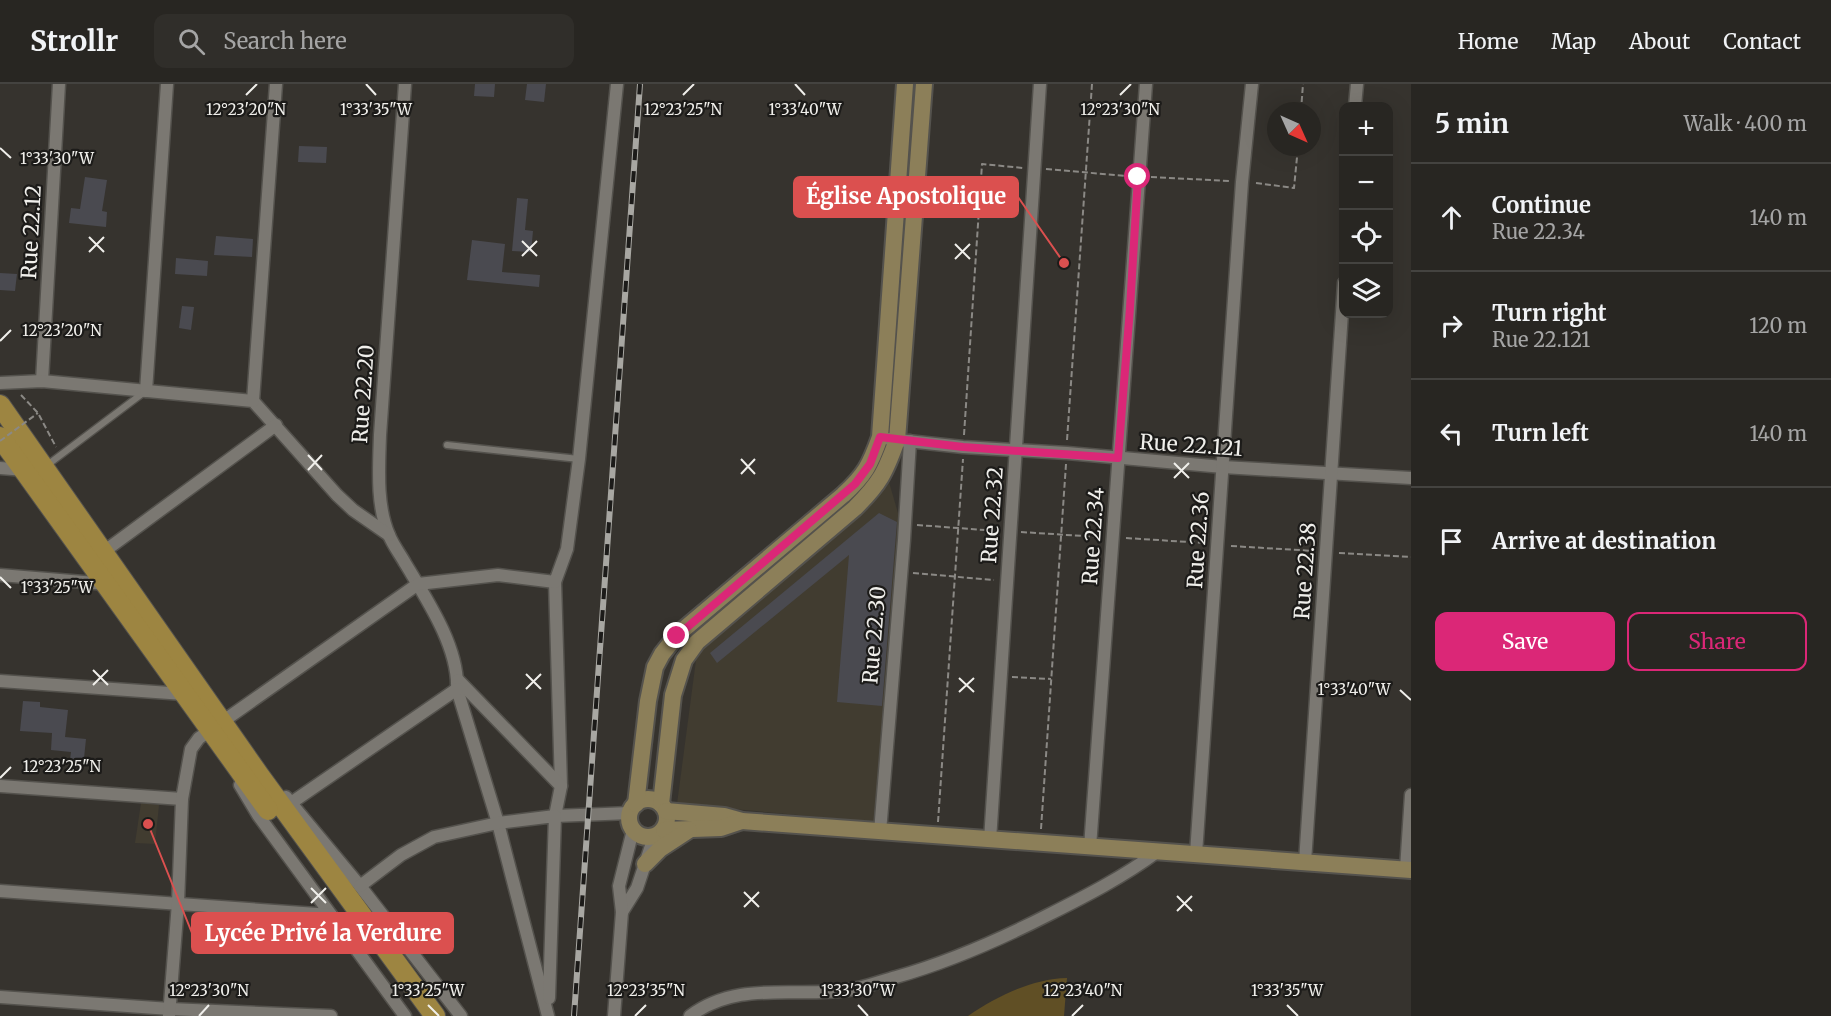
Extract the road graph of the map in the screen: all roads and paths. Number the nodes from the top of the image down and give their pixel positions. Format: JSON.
{"nodes":[{"id":1,"x":59,"y":84,"type":"edge"},
{"id":2,"x":167,"y":84,"type":"edge"},
{"id":3,"x":276,"y":84,"type":"edge"},
{"id":4,"x":405,"y":84,"type":"edge"},
{"id":5,"x":617,"y":84,"type":"edge"},
{"id":6,"x":905,"y":84,"type":"edge"},
{"id":7,"x":924,"y":84,"type":"edge"},
{"id":8,"x":1040,"y":84,"type":"edge"},
{"id":9,"x":1146,"y":84,"type":"edge"},
{"id":10,"x":1252,"y":84,"type":"edge"},
{"id":11,"x":1303,"y":84,"type":"edge"},
{"id":12,"x":1357,"y":84,"type":"edge"},
{"id":13,"x":1302,"y":102,"type":"edge"},
{"id":14,"x":1355,"y":102,"type":"edge"},
{"id":15,"x":1297,"y":156,"type":"edge"},
{"id":16,"x":982,"y":164,"type":"dead end"},
{"id":17,"x":1294,"y":188,"type":"dead end"},
{"id":18,"x":1341,"y":318,"type":"edge"},
{"id":19,"x":42,"y":381,"type":"junction"},
{"id":20,"x":146,"y":391,"type":"junction"},
{"id":21,"x":3,"y":396,"type":"edge"},
{"id":22,"x":253,"y":401,"type":"junction"},
{"id":23,"x":38,"y":413,"type":"junction"},
{"id":24,"x":276,"y":426,"type":"junction"},
{"id":25,"x":0,"y":439,"type":"edge"},
{"id":26,"x":895,"y":439,"type":"junction"},
{"id":27,"x":447,"y":445,"type":"dead end"},
{"id":28,"x":963,"y":447,"type":"junction"},
{"id":29,"x":1016,"y":450,"type":"junction"},
{"id":30,"x":61,"y":455,"type":"junction"},
{"id":31,"x":1118,"y":458,"type":"junction"},
{"id":32,"x":579,"y":459,"type":"junction"},
{"id":33,"x":1223,"y":467,"type":"junction"},
{"id":34,"x":0,"y":468,"type":"edge"},
{"id":35,"x":34,"y":469,"type":"junction"},
{"id":36,"x":1330,"y":473,"type":"junction"},
{"id":37,"x":1411,"y":478,"type":"edge"},
{"id":38,"x":905,"y":524,"type":"junction"},
{"id":39,"x":958,"y":528,"type":"junction"},
{"id":40,"x":1010,"y":531,"type":"junction"},
{"id":41,"x":388,"y":535,"type":"junction"},
{"id":42,"x":1112,"y":538,"type":"junction"},
{"id":43,"x":1217,"y":545,"type":"junction"},
{"id":44,"x":1326,"y":552,"type":"junction"},
{"id":45,"x":102,"y":553,"type":"junction"},
{"id":46,"x":1411,"y":557,"type":"edge"},
{"id":47,"x":901,"y":572,"type":"junction"},
{"id":48,"x":0,"y":575,"type":"edge"},
{"id":49,"x":954,"y":576,"type":"junction"},
{"id":50,"x":555,"y":582,"type":"junction"},
{"id":51,"x":1007,"y":582,"type":"junction"},
{"id":52,"x":107,"y":584,"type":"junction"},
{"id":53,"x":418,"y":584,"type":"junction"},
{"id":54,"x":1001,"y":676,"type":"junction"},
{"id":55,"x":1051,"y":679,"type":"dead end"},
{"id":56,"x":0,"y":681,"type":"edge"},
{"id":57,"x":457,"y":685,"type":"junction"},
{"id":58,"x":184,"y":694,"type":"junction"},
{"id":59,"x":216,"y":726,"type":"junction"},
{"id":60,"x":0,"y":786,"type":"edge"},
{"id":61,"x":561,"y":786,"type":"junction"},
{"id":62,"x":1411,"y":795,"type":"edge"},
{"id":63,"x":182,"y":798,"type":"junction"},
{"id":64,"x":291,"y":803,"type":"junction"},
{"id":65,"x":633,"y":808,"type":"junction"},
{"id":66,"x":664,"y":808,"type":"junction"},
{"id":67,"x":555,"y":816,"type":"junction"},
{"id":68,"x":742,"y":821,"type":"junction"},
{"id":69,"x":498,"y":823,"type":"junction"},
{"id":70,"x":690,"y":829,"type":"junction"},
{"id":71,"x":633,"y":830,"type":"junction"},
{"id":72,"x":880,"y":832,"type":"junction"},
{"id":73,"x":659,"y":833,"type":"junction"},
{"id":74,"x":937,"y":836,"type":"junction"},
{"id":75,"x":990,"y":840,"type":"junction"},
{"id":76,"x":1090,"y":847,"type":"junction"},
{"id":77,"x":1157,"y":852,"type":"junction"},
{"id":78,"x":1196,"y":854,"type":"junction"},
{"id":79,"x":1305,"y":862,"type":"junction"},
{"id":80,"x":645,"y":864,"type":"junction"},
{"id":81,"x":1408,"y":869,"type":"edge"},
{"id":82,"x":360,"y":886,"type":"junction"},
{"id":83,"x":0,"y":891,"type":"edge"},
{"id":84,"x":178,"y":903,"type":"junction"},
{"id":85,"x":622,"y":912,"type":"junction"},
{"id":86,"x":331,"y":915,"type":"junction"},
{"id":87,"x":0,"y":998,"type":"edge"},
{"id":88,"x":169,"y":1012,"type":"edge"},
{"id":89,"x":548,"y":1014,"type":"edge"},
{"id":90,"x":331,"y":1016,"type":"edge"},
{"id":91,"x":405,"y":1016,"type":"edge"},
{"id":92,"x":420,"y":1016,"type":"edge"},
{"id":93,"x":435,"y":1016,"type":"edge"},
{"id":94,"x":461,"y":1016,"type":"edge"},
{"id":95,"x":614,"y":1016,"type":"edge"},
{"id":96,"x":690,"y":1016,"type":"edge"}],
"edges":[{"from":1,"to":19,"type":"street","name":"Rue 22.12"},
{"from":2,"to":20,"type":"street"},
{"from":3,"to":22,"type":"street"},
{"from":4,"to":41,"type":"street","name":"Rue 22.20"},
{"from":5,"to":32,"type":"street"},
{"from":6,"to":26,"type":"street","name":"Rue 22.30"},
{"from":7,"to":26,"type":"street","name":"Rue 22.30"},
{"from":8,"to":29,"type":"street","name":"Rue 22.32"},
{"from":9,"to":31,"type":"street","name":"Rue 22.34"},
{"from":10,"to":33,"type":"street","name":"Rue 22.36"},
{"from":11,"to":13,"type":"path"},
{"from":12,"to":14,"type":"street"},
{"from":15,"to":17,"type":"path"},
{"from":16,"to":28,"type":"path"},
{"from":18,"to":36,"type":"street","name":"Rue 22.38"},
{"from":19,"to":20,"type":"street"},
{"from":19,"to":21,"type":"street"},
{"from":20,"to":22,"type":"street"},
{"from":20,"to":30,"type":"lane"},
{"from":21,"to":23,"type":"path"},
{"from":21,"to":35,"type":"main road"},
{"from":22,"to":24,"type":"street"},
{"from":23,"to":25,"type":"path","bridge":true},
{"from":23,"to":30,"type":"path"},
{"from":24,"to":41,"type":"street"},
{"from":24,"to":45,"type":"street"},
{"from":25,"to":35,"type":"main road"},
{"from":26,"to":28,"type":"street","name":"Rue 22.121"},
{"from":26,"to":38,"type":"street","name":"Rue 22.30"},
{"from":26,"to":65,"type":"street"},
{"from":26,"to":66,"type":"street"},
{"from":27,"to":32,"type":"lane"},
{"from":28,"to":29,"type":"street","name":"Rue 22.121"},
{"from":28,"to":39,"type":"path"},
{"from":29,"to":31,"type":"street","name":"Rue 22.121"},
{"from":29,"to":40,"type":"street","name":"Rue 22.32"},
{"from":30,"to":35,"type":"lane"},
{"from":31,"to":33,"type":"street","name":"Rue 22.121"},
{"from":31,"to":42,"type":"street","name":"Rue 22.34"},
{"from":32,"to":50,"type":"street"},
{"from":33,"to":36,"type":"street","name":"Rue 22.121"},
{"from":33,"to":43,"type":"street","name":"Rue 22.36"},
{"from":34,"to":35,"type":"street"},
{"from":35,"to":45,"type":"main road"},
{"from":35,"to":52,"type":"main road"},
{"from":36,"to":37,"type":"street","name":"Rue 22.121"},
{"from":36,"to":44,"type":"street","name":"Rue 22.38"},
{"from":38,"to":39,"type":"path"},
{"from":38,"to":47,"type":"street","name":"Rue 22.30"},
{"from":39,"to":40,"type":"path"},
{"from":39,"to":49,"type":"path"},
{"from":40,"to":42,"type":"path"},
{"from":40,"to":51,"type":"street","name":"Rue 22.32"},
{"from":41,"to":53,"type":"street","name":"Rue 22.20"},
{"from":42,"to":43,"type":"path"},
{"from":42,"to":76,"type":"street","name":"Rue 22.34"},
{"from":43,"to":44,"type":"path"},
{"from":43,"to":78,"type":"street","name":"Rue 22.36"},
{"from":44,"to":46,"type":"path"},
{"from":44,"to":79,"type":"street","name":"Rue 22.38"},
{"from":45,"to":59,"type":"main road"},
{"from":47,"to":49,"type":"path"},
{"from":47,"to":72,"type":"street","name":"Rue 22.30"},
{"from":48,"to":52,"type":"street"},
{"from":49,"to":51,"type":"path"},
{"from":49,"to":74,"type":"path"},
{"from":50,"to":53,"type":"street"},
{"from":50,"to":61,"type":"street"},
{"from":51,"to":54,"type":"street","name":"Rue 22.32"},
{"from":52,"to":58,"type":"main road"},
{"from":53,"to":57,"type":"street","name":"Rue 22.20"},
{"from":53,"to":59,"type":"street"},
{"from":54,"to":55,"type":"path"},
{"from":54,"to":75,"type":"street","name":"Rue 22.32"},
{"from":56,"to":58,"type":"street"},
{"from":57,"to":61,"type":"street"},
{"from":57,"to":64,"type":"street"},
{"from":57,"to":69,"type":"street","name":"Rue 22.20"},
{"from":58,"to":59,"type":"main road"},
{"from":59,"to":63,"type":"street"},
{"from":59,"to":64,"type":"street"},
{"from":59,"to":86,"type":"street"},
{"from":59,"to":92,"type":"main road"},
{"from":59,"to":93,"type":"main road"},
{"from":60,"to":63,"type":"street"},
{"from":61,"to":67,"type":"street"},
{"from":62,"to":81,"type":"street"},
{"from":63,"to":84,"type":"street"},
{"from":64,"to":82,"type":"street"},
{"from":65,"to":66,"type":"street"},
{"from":65,"to":67,"type":"street"},
{"from":65,"to":71,"type":"street"},
{"from":66,"to":68,"type":"street"},
{"from":66,"to":73,"type":"street"},
{"from":67,"to":69,"type":"street"},
{"from":67,"to":89,"type":"street"},
{"from":68,"to":70,"type":"street"},
{"from":68,"to":72,"type":"street"},
{"from":69,"to":82,"type":"street"},
{"from":69,"to":89,"type":"street","name":"Rue 22.20"},
{"from":70,"to":73,"type":"street"},
{"from":70,"to":80,"type":"street"},
{"from":71,"to":73,"type":"street"},
{"from":71,"to":85,"type":"street"},
{"from":72,"to":74,"type":"street"},
{"from":73,"to":80,"type":"street"},
{"from":74,"to":75,"type":"street"},
{"from":75,"to":76,"type":"street"},
{"from":76,"to":77,"type":"street"},
{"from":77,"to":78,"type":"street"},
{"from":77,"to":96,"type":"street"},
{"from":78,"to":79,"type":"street"},
{"from":79,"to":81,"type":"street"},
{"from":80,"to":85,"type":"street"},
{"from":82,"to":94,"type":"street"},
{"from":83,"to":84,"type":"street"},
{"from":84,"to":86,"type":"street"},
{"from":84,"to":88,"type":"street"},
{"from":85,"to":95,"type":"street"},
{"from":86,"to":91,"type":"street"},
{"from":87,"to":88,"type":"street"},
{"from":88,"to":90,"type":"street"}]}
